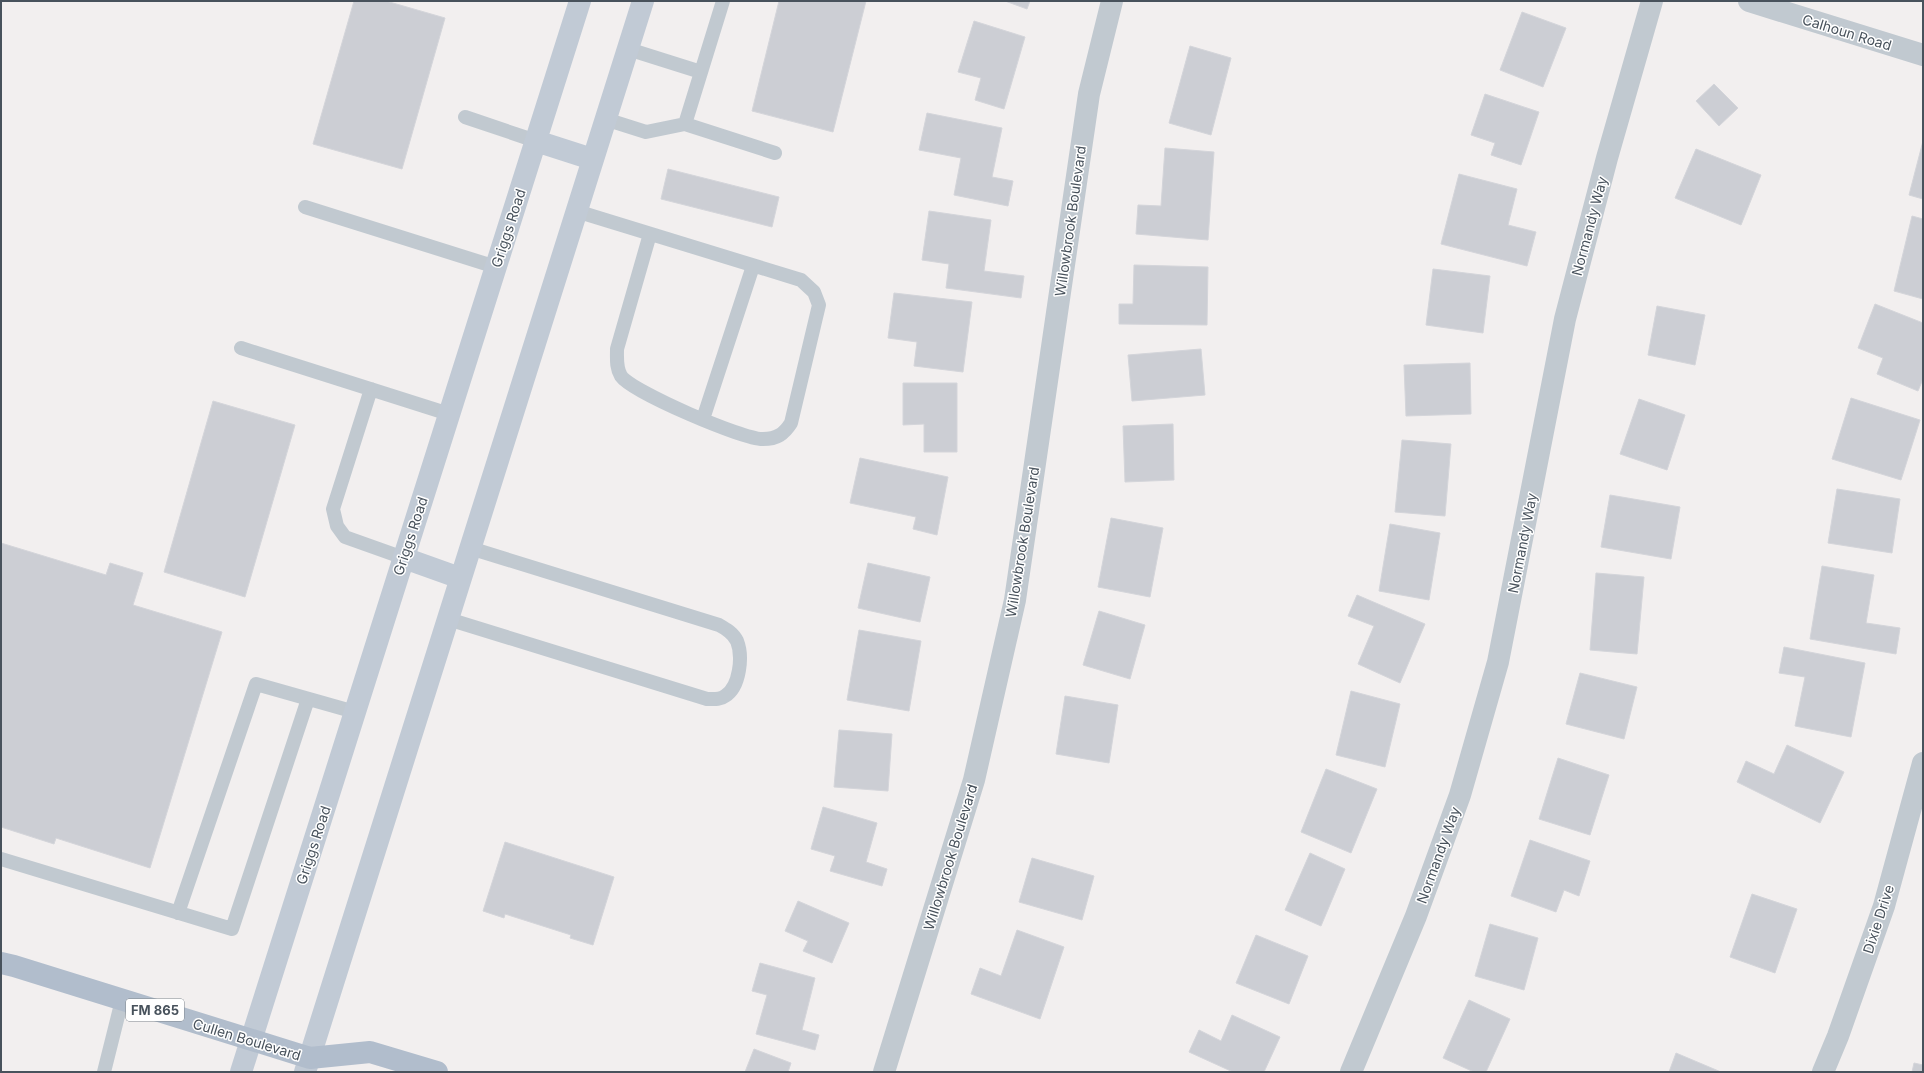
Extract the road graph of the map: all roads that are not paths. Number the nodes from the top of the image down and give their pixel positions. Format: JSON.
{"nodes":[{"id":1,"x":580,"y":1,"type":"edge"},
{"id":2,"x":643,"y":1,"type":"edge"},
{"id":3,"x":723,"y":1,"type":"edge"},
{"id":4,"x":1112,"y":1,"type":"edge"},
{"id":5,"x":1652,"y":1,"type":"edge"},
{"id":6,"x":1749,"y":1,"type":"edge"},
{"id":7,"x":628,"y":49,"type":"junction"},
{"id":8,"x":1923,"y":55,"type":"edge"},
{"id":9,"x":701,"y":72,"type":"junction"},
{"id":10,"x":465,"y":117,"type":"dead end"},
{"id":11,"x":605,"y":119,"type":"junction"},
{"id":12,"x":685,"y":124,"type":"junction"},
{"id":13,"x":536,"y":142,"type":"junction"},
{"id":14,"x":775,"y":153,"type":"dead end"},
{"id":15,"x":592,"y":159,"type":"junction"},
{"id":16,"x":305,"y":207,"type":"dead end"},
{"id":17,"x":576,"y":211,"type":"junction"},
{"id":18,"x":650,"y":234,"type":"junction"},
{"id":19,"x":753,"y":266,"type":"junction"},
{"id":20,"x":496,"y":267,"type":"junction"},
{"id":21,"x":241,"y":348,"type":"dead end"},
{"id":22,"x":371,"y":389,"type":"junction"},
{"id":23,"x":449,"y":414,"type":"junction"},
{"id":24,"x":703,"y":419,"type":"junction"},
{"id":25,"x":470,"y":548,"type":"junction"},
{"id":26,"x":404,"y":558,"type":"junction"},
{"id":27,"x":460,"y":578,"type":"junction"},
{"id":28,"x":448,"y":619,"type":"junction"},
{"id":29,"x":308,"y":699,"type":"junction"},
{"id":30,"x":355,"y":712,"type":"junction"},
{"id":31,"x":1923,"y":764,"type":"edge"},
{"id":32,"x":1,"y":859,"type":"edge"},
{"id":33,"x":178,"y":913,"type":"junction"},
{"id":34,"x":1,"y":963,"type":"edge"},
{"id":35,"x":122,"y":1000,"type":"junction"},
{"id":36,"x":251,"y":1040,"type":"junction"},
{"id":37,"x":313,"y":1067,"type":"edge"},
{"id":38,"x":104,"y":1072,"type":"edge"},
{"id":39,"x":241,"y":1072,"type":"edge"},
{"id":40,"x":437,"y":1072,"type":"edge"},
{"id":41,"x":884,"y":1072,"type":"edge"},
{"id":42,"x":1351,"y":1072,"type":"edge"},
{"id":43,"x":1823,"y":1072,"type":"edge"}],
"edges":[{"from":1,"to":13,"type":"main road","name":"Griggs Road"},
{"from":2,"to":7,"type":"main road"},
{"from":3,"to":9,"type":"lane"},
{"from":4,"to":41,"type":"street","name":"Willowbrook Boulevard"},
{"from":5,"to":42,"type":"street","name":"Normandy Way"},
{"from":6,"to":8,"type":"street","name":"Calhoun Road"},
{"from":7,"to":9,"type":"lane"},
{"from":7,"to":11,"type":"main road"},
{"from":9,"to":12,"type":"lane"},
{"from":10,"to":13,"type":"lane"},
{"from":11,"to":12,"type":"lane"},
{"from":11,"to":15,"type":"main road"},
{"from":12,"to":14,"type":"lane"},
{"from":13,"to":15,"type":"main road"},
{"from":13,"to":20,"type":"main road","name":"Griggs Road"},
{"from":15,"to":17,"type":"main road"},
{"from":16,"to":20,"type":"lane"},
{"from":17,"to":18,"type":"lane"},
{"from":17,"to":25,"type":"main road"},
{"from":18,"to":19,"type":"lane"},
{"from":18,"to":24,"type":"lane"},
{"from":19,"to":24,"type":"lane"},
{"from":19,"to":24,"type":"lane"},
{"from":20,"to":23,"type":"main road","name":"Griggs Road"},
{"from":21,"to":22,"type":"lane"},
{"from":22,"to":23,"type":"lane"},
{"from":22,"to":26,"type":"lane"},
{"from":23,"to":26,"type":"main road","name":"Griggs Road"},
{"from":25,"to":27,"type":"main road"},
{"from":25,"to":28,"type":"lane"},
{"from":26,"to":27,"type":"main road"},
{"from":26,"to":30,"type":"main road","name":"Griggs Road"},
{"from":27,"to":28,"type":"main road"},
{"from":28,"to":37,"type":"main road"},
{"from":29,"to":30,"type":"lane"},
{"from":29,"to":33,"type":"lane"},
{"from":29,"to":33,"type":"lane"},
{"from":30,"to":36,"type":"main road","name":"Griggs Road"},
{"from":31,"to":43,"type":"street","name":"Dixie Drive"},
{"from":32,"to":33,"type":"lane"},
{"from":34,"to":35,"type":"main road","name":"Cullen Boulevard","number":"FM 865"},
{"from":35,"to":36,"type":"main road","name":"Cullen Boulevard","number":"FM 865"},
{"from":35,"to":38,"type":"lane"},
{"from":36,"to":37,"type":"main road","name":"Cullen Boulevard","number":"FM 865"},
{"from":36,"to":39,"type":"main road","name":"Griggs Road"},
{"from":37,"to":40,"type":"main road","name":"Cullen Boulevard","number":"FM 865"}]}
